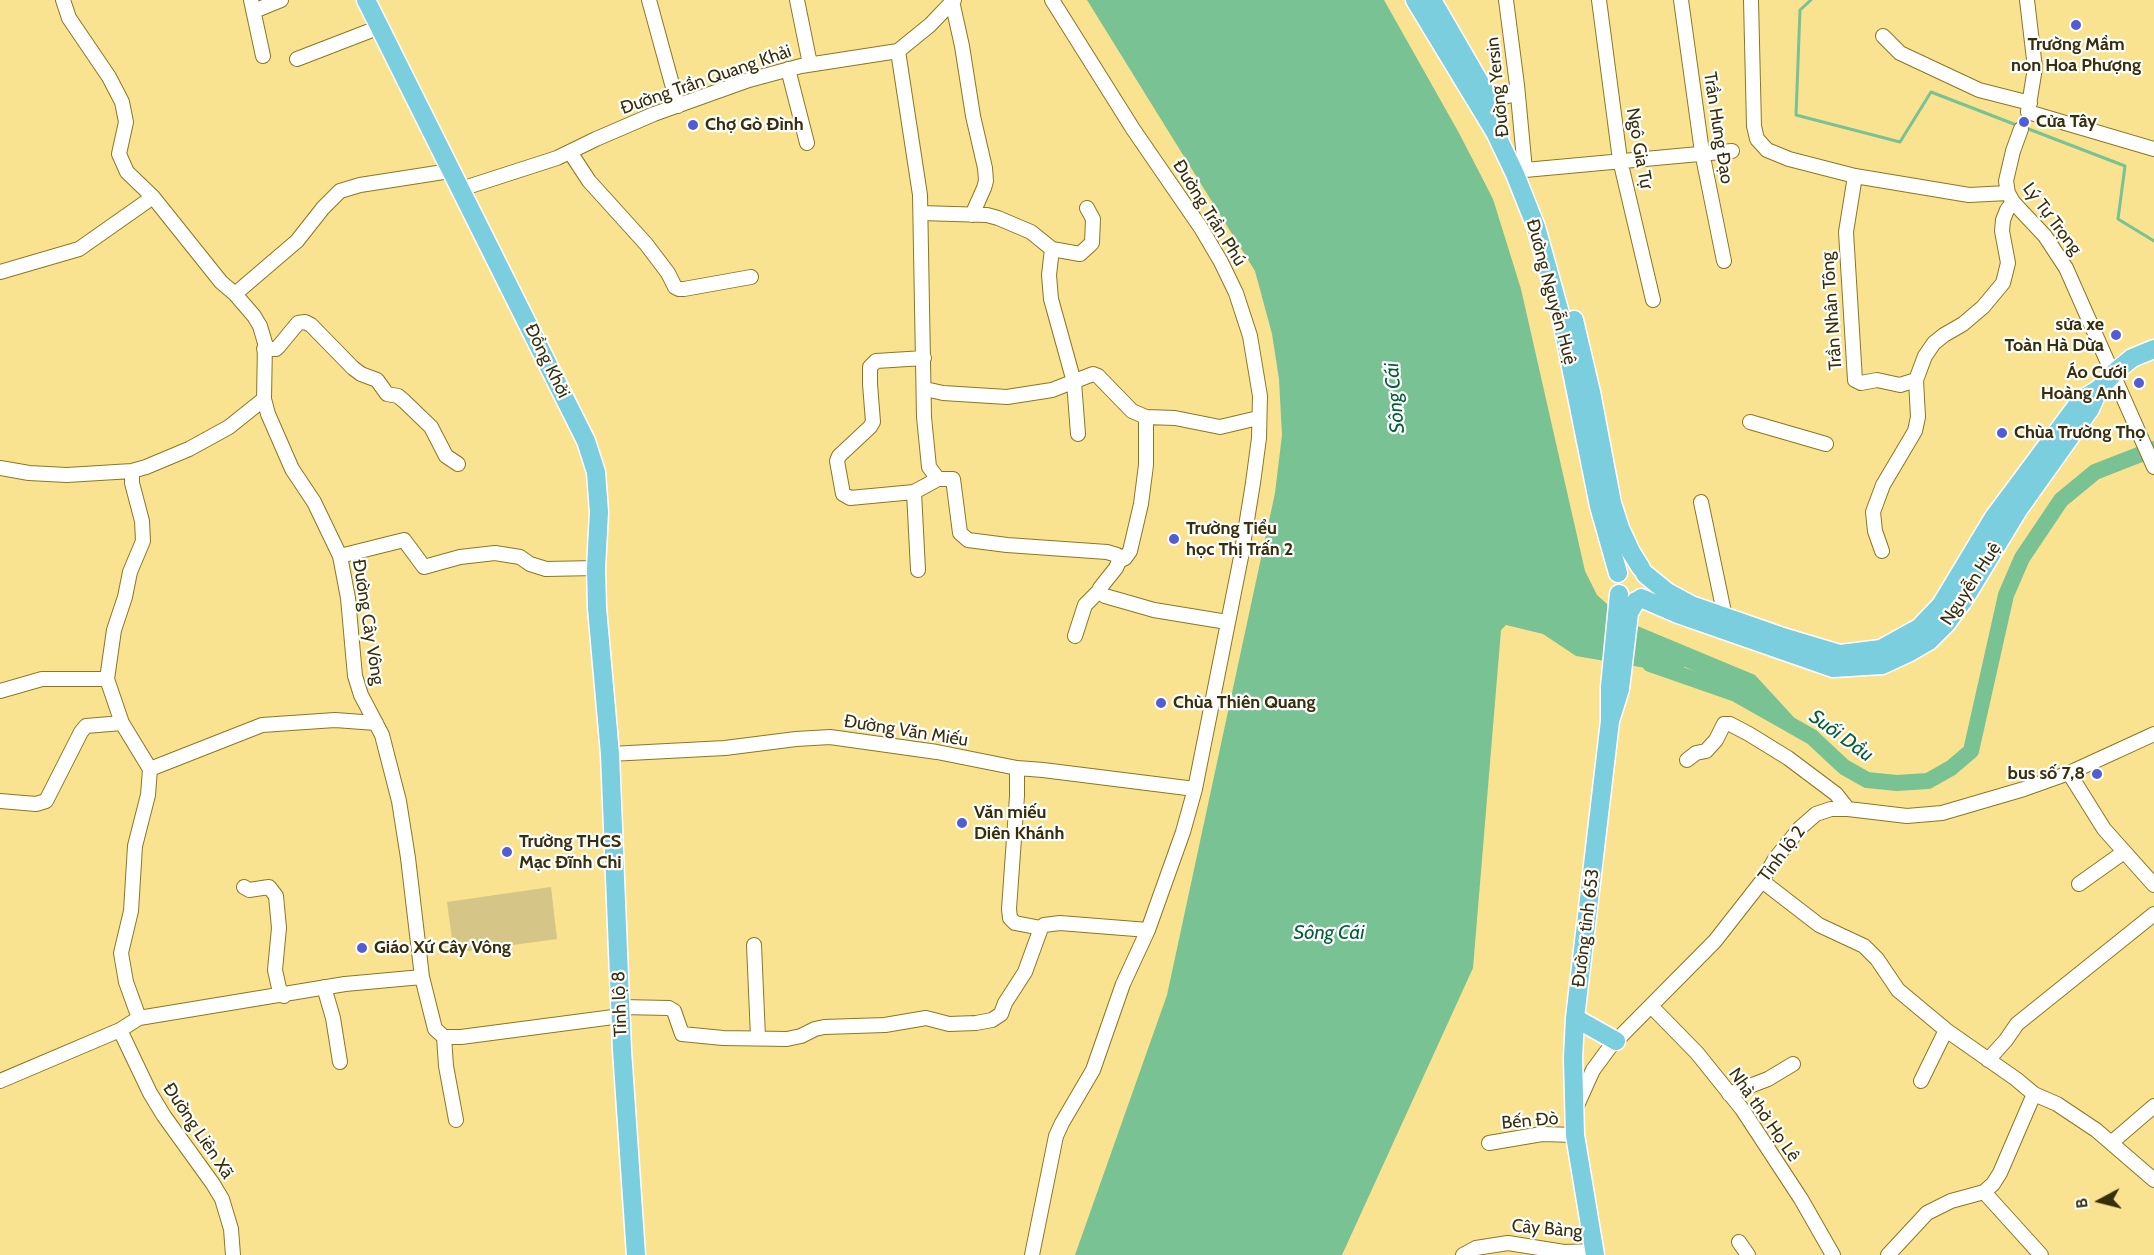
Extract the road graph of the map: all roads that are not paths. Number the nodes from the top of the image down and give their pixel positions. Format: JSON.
{"nodes":[{"id":1,"x":63,"y":0,"type":"edge"},
{"id":2,"x":281,"y":0,"type":"edge"},
{"id":3,"x":366,"y":0,"type":"edge"},
{"id":4,"x":649,"y":0,"type":"edge"},
{"id":5,"x":797,"y":0,"type":"edge"},
{"id":6,"x":1052,"y":0,"type":"edge"},
{"id":7,"x":1415,"y":0,"type":"edge"},
{"id":8,"x":1432,"y":0,"type":"edge"},
{"id":9,"x":1506,"y":0,"type":"edge"},
{"id":10,"x":1599,"y":0,"type":"edge"},
{"id":11,"x":1681,"y":0,"type":"edge"},
{"id":12,"x":1751,"y":0,"type":"edge"},
{"id":13,"x":2027,"y":0,"type":"edge"},
{"id":14,"x":953,"y":1,"type":"edge"},
{"id":15,"x":252,"y":6,"type":"edge"},
{"id":16,"x":380,"y":27,"type":"junction"},
{"id":17,"x":1883,"y":36,"type":"dead end"},
{"id":18,"x":898,"y":51,"type":"junction"},
{"id":19,"x":263,"y":56,"type":"dead end"},
{"id":20,"x":297,"y":59,"type":"dead end"},
{"id":21,"x":810,"y":64,"type":"junction"},
{"id":22,"x":788,"y":69,"type":"junction"},
{"id":23,"x":1517,"y":85,"type":"junction"},
{"id":24,"x":1487,"y":96,"type":"junction"},
{"id":25,"x":678,"y":106,"type":"junction"},
{"id":26,"x":2026,"y":115,"type":"junction"},
{"id":27,"x":807,"y":143,"type":"dead end"},
{"id":28,"x":2154,"y":149,"type":"edge"},
{"id":29,"x":1732,"y":151,"type":"dead end"},
{"id":30,"x":570,"y":152,"type":"junction"},
{"id":31,"x":1702,"y":152,"type":"junction"},
{"id":32,"x":1620,"y":160,"type":"junction"},
{"id":33,"x":450,"y":171,"type":"junction"},
{"id":34,"x":1520,"y":172,"type":"junction"},
{"id":35,"x":1855,"y":176,"type":"junction"},
{"id":36,"x":461,"y":189,"type":"junction"},
{"id":37,"x":153,"y":197,"type":"junction"},
{"id":38,"x":2011,"y":198,"type":"junction"},
{"id":39,"x":1087,"y":208,"type":"dead end"},
{"id":40,"x":921,"y":213,"type":"junction"},
{"id":41,"x":972,"y":215,"type":"junction"},
{"id":42,"x":1052,"y":249,"type":"junction"},
{"id":43,"x":1724,"y":261,"type":"dead end"},
{"id":44,"x":0,"y":272,"type":"edge"},
{"id":45,"x":751,"y":277,"type":"dead end"},
{"id":46,"x":235,"y":294,"type":"junction"},
{"id":47,"x":1653,"y":300,"type":"dead end"},
{"id":48,"x":264,"y":349,"type":"junction"},
{"id":49,"x":2154,"y":349,"type":"edge"},
{"id":50,"x":924,"y":358,"type":"junction"},
{"id":51,"x":2114,"y":373,"type":"junction"},
{"id":52,"x":1916,"y":380,"type":"junction"},
{"id":53,"x":1074,"y":382,"type":"junction"},
{"id":54,"x":925,"y":388,"type":"junction"},
{"id":55,"x":1584,"y":394,"type":"junction"},
{"id":56,"x":264,"y":399,"type":"junction"},
{"id":57,"x":1146,"y":417,"type":"junction"},
{"id":58,"x":1258,"y":418,"type":"junction"},
{"id":59,"x":1750,"y":422,"type":"dead end"},
{"id":60,"x":1078,"y":434,"type":"dead end"},
{"id":61,"x":1826,"y":444,"type":"dead end"},
{"id":62,"x":458,"y":464,"type":"dead end"},
{"id":63,"x":2154,"y":467,"type":"edge"},
{"id":64,"x":0,"y":468,"type":"edge"},
{"id":65,"x":132,"y":471,"type":"junction"},
{"id":66,"x":938,"y":479,"type":"junction"},
{"id":67,"x":914,"y":492,"type":"junction"},
{"id":68,"x":1701,"y":502,"type":"dead end"},
{"id":69,"x":1882,"y":551,"type":"dead end"},
{"id":70,"x":340,"y":556,"type":"junction"},
{"id":71,"x":1119,"y":561,"type":"junction"},
{"id":72,"x":596,"y":568,"type":"junction"},
{"id":73,"x":918,"y":570,"type":"dead end"},
{"id":74,"x":1643,"y":571,"type":"junction"},
{"id":75,"x":1618,"y":573,"type":"junction"},
{"id":76,"x":1100,"y":590,"type":"junction"},
{"id":77,"x":1619,"y":594,"type":"junction"},
{"id":78,"x":1639,"y":599,"type":"junction"},
{"id":79,"x":1725,"y":617,"type":"junction"},
{"id":80,"x":1622,"y":619,"type":"junction"},
{"id":81,"x":1227,"y":622,"type":"junction"},
{"id":82,"x":1075,"y":636,"type":"dead end"},
{"id":83,"x":1778,"y":643,"type":"junction"},
{"id":84,"x":107,"y":679,"type":"junction"},
{"id":85,"x":0,"y":691,"type":"edge"},
{"id":86,"x":122,"y":723,"type":"junction"},
{"id":87,"x":376,"y":723,"type":"junction"},
{"id":88,"x":2154,"y":734,"type":"edge"},
{"id":89,"x":610,"y":754,"type":"junction"},
{"id":90,"x":1687,"y":759,"type":"dead end"},
{"id":91,"x":1017,"y":768,"type":"junction"},
{"id":92,"x":150,"y":769,"type":"junction"},
{"id":93,"x":2069,"y":773,"type":"junction"},
{"id":94,"x":1195,"y":789,"type":"junction"},
{"id":95,"x":0,"y":801,"type":"edge"},
{"id":96,"x":1848,"y":809,"type":"junction"},
{"id":97,"x":2124,"y":852,"type":"junction"},
{"id":98,"x":1762,"y":881,"type":"junction"},
{"id":99,"x":2079,"y":884,"type":"dead end"},
{"id":100,"x":2154,"y":885,"type":"edge"},
{"id":101,"x":244,"y":887,"type":"dead end"},
{"id":102,"x":2154,"y":915,"type":"edge"},
{"id":103,"x":1041,"y":928,"type":"junction"},
{"id":104,"x":1148,"y":930,"type":"junction"},
{"id":105,"x":754,"y":945,"type":"dead end"},
{"id":106,"x":422,"y":977,"type":"junction"},
{"id":107,"x":324,"y":987,"type":"junction"},
{"id":108,"x":284,"y":996,"type":"junction"},
{"id":109,"x":1651,"y":1006,"type":"junction"},
{"id":110,"x":621,"y":1011,"type":"junction"},
{"id":111,"x":139,"y":1018,"type":"junction"},
{"id":112,"x":1575,"y":1018,"type":"junction"},
{"id":113,"x":120,"y":1030,"type":"junction"},
{"id":114,"x":1946,"y":1030,"type":"junction"},
{"id":115,"x":444,"y":1037,"type":"junction"},
{"id":116,"x":758,"y":1037,"type":"junction"},
{"id":117,"x":1616,"y":1041,"type":"junction"},
{"id":118,"x":1988,"y":1060,"type":"junction"},
{"id":119,"x":340,"y":1062,"type":"dead end"},
{"id":120,"x":1793,"y":1064,"type":"dead end"},
{"id":121,"x":1921,"y":1081,"type":"dead end"},
{"id":122,"x":0,"y":1082,"type":"edge"},
{"id":123,"x":1729,"y":1094,"type":"junction"},
{"id":124,"x":2034,"y":1094,"type":"junction"},
{"id":125,"x":2154,"y":1106,"type":"edge"},
{"id":126,"x":1574,"y":1113,"type":"junction"},
{"id":127,"x":456,"y":1120,"type":"dead end"},
{"id":128,"x":1575,"y":1135,"type":"junction"},
{"id":129,"x":1489,"y":1143,"type":"dead end"},
{"id":130,"x":2111,"y":1143,"type":"junction"},
{"id":131,"x":2154,"y":1180,"type":"edge"},
{"id":132,"x":1984,"y":1192,"type":"junction"},
{"id":133,"x":1739,"y":1242,"type":"dead end"},
{"id":134,"x":1595,"y":1253,"type":"edge"},
{"id":135,"x":233,"y":1255,"type":"edge"},
{"id":136,"x":636,"y":1255,"type":"edge"},
{"id":137,"x":1032,"y":1255,"type":"edge"},
{"id":138,"x":1463,"y":1255,"type":"edge"},
{"id":139,"x":1748,"y":1255,"type":"edge"},
{"id":140,"x":1833,"y":1255,"type":"edge"},
{"id":141,"x":1888,"y":1255,"type":"edge"},
{"id":142,"x":2041,"y":1255,"type":"edge"}],
"edges":[{"from":1,"to":37,"type":"street","name":"Đường Cây Vông"},
{"from":2,"to":15,"type":"street"},
{"from":3,"to":16,"type":"main road","name":"Đồng Khởi"},
{"from":4,"to":25,"type":"street"},
{"from":5,"to":21,"type":"street"},
{"from":6,"to":58,"type":"street","name":"Đường Trần Phú"},
{"from":7,"to":34,"type":"main road","name":"Đường Nguyễn Huệ"},
{"from":8,"to":24,"type":"main road","name":"Đường Nguyễn Huệ"},
{"from":9,"to":23,"type":"street","name":"Đường Yersin"},
{"from":10,"to":32,"type":"street","name":"Ngô Gia Tự"},
{"from":11,"to":31,"type":"street","name":"Trần Hưng Đạo"},
{"from":12,"to":35,"type":"street"},
{"from":13,"to":26,"type":"street","name":"Lý Tự Trọng"},
{"from":14,"to":18,"type":"street"},
{"from":14,"to":41,"type":"street"},
{"from":15,"to":19,"type":"street"},
{"from":16,"to":20,"type":"street"},
{"from":16,"to":33,"type":"main road","name":"Đồng Khởi"},
{"from":17,"to":26,"type":"street"},
{"from":18,"to":21,"type":"street","name":"Đường Trần Quang Khải"},
{"from":18,"to":40,"type":"street"},
{"from":21,"to":22,"type":"street","name":"Đường Trần Quang Khải"},
{"from":22,"to":25,"type":"street","name":"Đường Trần Quang Khải"},
{"from":22,"to":27,"type":"street"},
{"from":23,"to":24,"type":"street"},
{"from":23,"to":34,"type":"street","name":"Đường Yersin"},
{"from":24,"to":34,"type":"main road","name":"Đường Nguyễn Huệ"},
{"from":25,"to":30,"type":"street","name":"Đường Trần Quang Khải"},
{"from":26,"to":28,"type":"street"},
{"from":26,"to":38,"type":"street","name":"Lý Tự Trọng"},
{"from":29,"to":31,"type":"street"},
{"from":30,"to":36,"type":"street","name":"Đường Trần Quang Khải"},
{"from":30,"to":45,"type":"street"},
{"from":31,"to":32,"type":"street"},
{"from":31,"to":43,"type":"street","name":"Trần Hưng Đạo"},
{"from":32,"to":34,"type":"street"},
{"from":32,"to":47,"type":"street","name":"Ngô Gia Tự"},
{"from":33,"to":36,"type":"main road","name":"Đồng Khởi"},
{"from":33,"to":46,"type":"street"},
{"from":34,"to":55,"type":"main road","name":"Đường Nguyễn Huệ"},
{"from":35,"to":38,"type":"street"},
{"from":35,"to":52,"type":"street","name":"Trần Nhân Tông"},
{"from":36,"to":72,"type":"main road","name":"Đồng Khởi"},
{"from":37,"to":44,"type":"street"},
{"from":37,"to":46,"type":"street","name":"Đường Cây Vông"},
{"from":38,"to":51,"type":"street","name":"Lý Tự Trọng"},
{"from":38,"to":52,"type":"street"},
{"from":39,"to":42,"type":"street"},
{"from":40,"to":41,"type":"street"},
{"from":40,"to":50,"type":"street"},
{"from":41,"to":42,"type":"street"},
{"from":42,"to":53,"type":"street"},
{"from":46,"to":48,"type":"street","name":"Đường Cây Vông"},
{"from":48,"to":56,"type":"street","name":"Đường Cây Vông"},
{"from":48,"to":62,"type":"street"},
{"from":49,"to":51,"type":"main road","name":"Nguyễn Huệ"},
{"from":50,"to":54,"type":"street"},
{"from":50,"to":67,"type":"street"},
{"from":51,"to":63,"type":"street","name":"Lý Tự Trọng"},
{"from":51,"to":83,"type":"main road","name":"Nguyễn Huệ"},
{"from":52,"to":69,"type":"street"},
{"from":53,"to":54,"type":"street"},
{"from":53,"to":57,"type":"street"},
{"from":53,"to":60,"type":"street"},
{"from":54,"to":66,"type":"street"},
{"from":55,"to":74,"type":"main road","name":"Đường Nguyễn Huệ"},
{"from":55,"to":75,"type":"main road","name":"Đường Nguyễn Huệ"},
{"from":56,"to":65,"type":"street"},
{"from":56,"to":70,"type":"street","name":"Đường Cây Vông"},
{"from":57,"to":58,"type":"street"},
{"from":57,"to":71,"type":"street"},
{"from":58,"to":81,"type":"street","name":"Đường Trần Phú"},
{"from":59,"to":61,"type":"street"},
{"from":64,"to":65,"type":"street"},
{"from":65,"to":84,"type":"street"},
{"from":66,"to":67,"type":"street"},
{"from":66,"to":71,"type":"street"},
{"from":67,"to":73,"type":"street"},
{"from":68,"to":79,"type":"street"},
{"from":70,"to":72,"type":"street"},
{"from":70,"to":87,"type":"street","name":"Đường Cây Vông"},
{"from":71,"to":76,"type":"street"},
{"from":72,"to":89,"type":"main road","name":"Đồng Khởi"},
{"from":74,"to":75,"type":"main road"},
{"from":74,"to":78,"type":"main road"},
{"from":74,"to":79,"type":"main road","name":"Nguyễn Huệ"},
{"from":75,"to":77,"type":"main road"},
{"from":76,"to":81,"type":"street"},
{"from":76,"to":82,"type":"street"},
{"from":77,"to":78,"type":"main road"},
{"from":77,"to":80,"type":"main road","name":"Đường tỉnh 653"},
{"from":78,"to":80,"type":"main road","name":"Đường tỉnh 653"},
{"from":78,"to":83,"type":"main road","name":"Nguyễn Huệ"},
{"from":79,"to":83,"type":"main road","name":"Nguyễn Huệ"},
{"from":80,"to":112,"type":"main road","name":"Đường tỉnh 653"},
{"from":81,"to":94,"type":"street","name":"Đường Trần Phú"},
{"from":84,"to":85,"type":"street"},
{"from":84,"to":86,"type":"street"},
{"from":86,"to":92,"type":"street"},
{"from":86,"to":95,"type":"street"},
{"from":87,"to":92,"type":"street"},
{"from":87,"to":106,"type":"street","name":"Đường Cây Vông"},
{"from":88,"to":93,"type":"street","name":"Tỉnh lộ 2"},
{"from":89,"to":91,"type":"street","name":"Đường Văn Miếu"},
{"from":89,"to":110,"type":"main road","name":"Tỉnh lộ 8"},
{"from":90,"to":96,"type":"street"},
{"from":91,"to":94,"type":"street","name":"Đường Văn Miếu"},
{"from":91,"to":103,"type":"street"},
{"from":92,"to":111,"type":"street"},
{"from":93,"to":96,"type":"street","name":"Tỉnh lộ 2"},
{"from":93,"to":97,"type":"street"},
{"from":94,"to":104,"type":"street","name":"Đường Trần Phú"},
{"from":96,"to":98,"type":"street","name":"Tỉnh lộ 2"},
{"from":97,"to":99,"type":"street"},
{"from":97,"to":100,"type":"street"},
{"from":98,"to":109,"type":"street","name":"Tỉnh lộ 2"},
{"from":98,"to":114,"type":"street"},
{"from":101,"to":108,"type":"street"},
{"from":102,"to":118,"type":"street"},
{"from":103,"to":104,"type":"street"},
{"from":103,"to":116,"type":"street"},
{"from":104,"to":137,"type":"street","name":"Đường Trần Phú"},
{"from":105,"to":116,"type":"street"},
{"from":106,"to":107,"type":"street"},
{"from":106,"to":115,"type":"street","name":"Đường Cây Vông"},
{"from":107,"to":108,"type":"street"},
{"from":107,"to":119,"type":"street"},
{"from":108,"to":111,"type":"street"},
{"from":109,"to":117,"type":"street","name":"Tỉnh lộ 2"},
{"from":109,"to":123,"type":"street","name":"Nhà thờ Họ Lê"},
{"from":110,"to":115,"type":"street"},
{"from":110,"to":116,"type":"street"},
{"from":110,"to":136,"type":"main road","name":"Tỉnh lộ 8"},
{"from":111,"to":113,"type":"street"},
{"from":112,"to":117,"type":"main road"},
{"from":112,"to":126,"type":"main road","name":"Đường tỉnh 653"},
{"from":113,"to":122,"type":"street"},
{"from":113,"to":135,"type":"street","name":"Đường Liên Xã"},
{"from":114,"to":118,"type":"street"},
{"from":114,"to":121,"type":"street"},
{"from":115,"to":127,"type":"street"},
{"from":117,"to":126,"type":"street","name":"Tỉnh lộ 2"},
{"from":118,"to":124,"type":"street"},
{"from":120,"to":123,"type":"street"},
{"from":123,"to":140,"type":"street","name":"Nhà thờ Họ Lê"},
{"from":124,"to":130,"type":"street"},
{"from":124,"to":132,"type":"street"},
{"from":125,"to":130,"type":"street"},
{"from":126,"to":128,"type":"main road","name":"Đường tỉnh 653"},
{"from":128,"to":129,"type":"street","name":"Bến Đò"},
{"from":128,"to":134,"type":"main road"},
{"from":130,"to":131,"type":"street"},
{"from":132,"to":141,"type":"street"},
{"from":132,"to":142,"type":"street"},
{"from":133,"to":139,"type":"street"},
{"from":134,"to":138,"type":"street","name":"Cây Bàng"}]}
